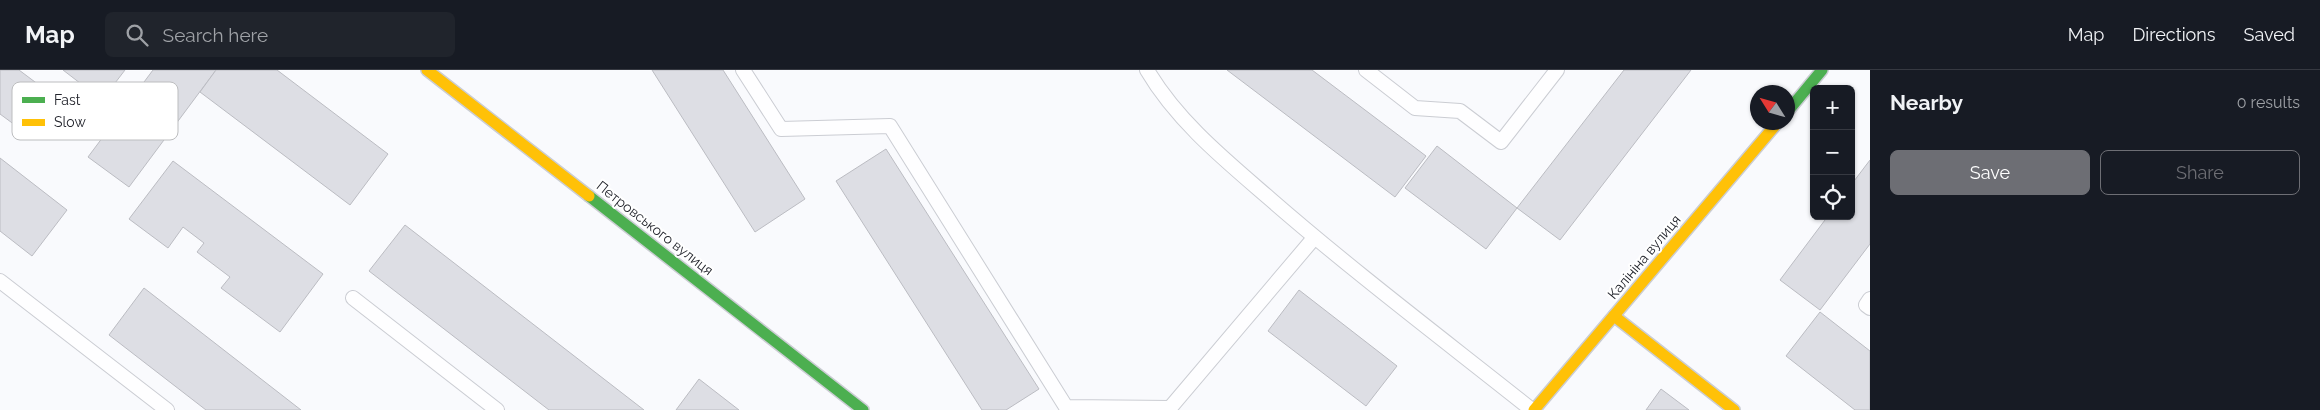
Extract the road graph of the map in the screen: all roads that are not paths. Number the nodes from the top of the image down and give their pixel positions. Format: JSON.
{"nodes":[{"id":1,"x":427,"y":70,"type":"edge"},
{"id":2,"x":743,"y":70,"type":"edge"},
{"id":3,"x":1147,"y":70,"type":"edge"},
{"id":4,"x":1366,"y":70,"type":"edge"},
{"id":5,"x":1557,"y":70,"type":"edge"},
{"id":6,"x":1822,"y":70,"type":"edge"},
{"id":7,"x":1795,"y":103,"type":"edge"},
{"id":8,"x":1771,"y":130,"type":"edge"},
{"id":9,"x":1314,"y":238,"type":"junction"},
{"id":10,"x":0,"y":281,"type":"edge"},
{"id":11,"x":353,"y":298,"type":"dead end"},
{"id":12,"x":1870,"y":300,"type":"edge"},
{"id":13,"x":1870,"y":308,"type":"edge"},
{"id":14,"x":1614,"y":316,"type":"junction"},
{"id":15,"x":167,"y":410,"type":"edge"},
{"id":16,"x":497,"y":410,"type":"edge"},
{"id":17,"x":863,"y":410,"type":"edge"},
{"id":18,"x":1532,"y":410,"type":"edge"},
{"id":19,"x":1734,"y":410,"type":"edge"}],
"edges":[{"from":1,"to":17,"type":"street","name":"Петровського вулиця"},
{"from":2,"to":9,"type":"lane"},
{"from":3,"to":9,"type":"lane"},
{"from":4,"to":5,"type":"lane"},
{"from":6,"to":7,"type":"street"},
{"from":8,"to":14,"type":"street","name":"Калініна вулиця"},
{"from":9,"to":18,"type":"lane"},
{"from":10,"to":15,"type":"lane"},
{"from":11,"to":16,"type":"lane"},
{"from":12,"to":13,"type":"lane"},
{"from":14,"to":18,"type":"street","name":"Калініна вулиця"},
{"from":14,"to":19,"type":"street"}]}
